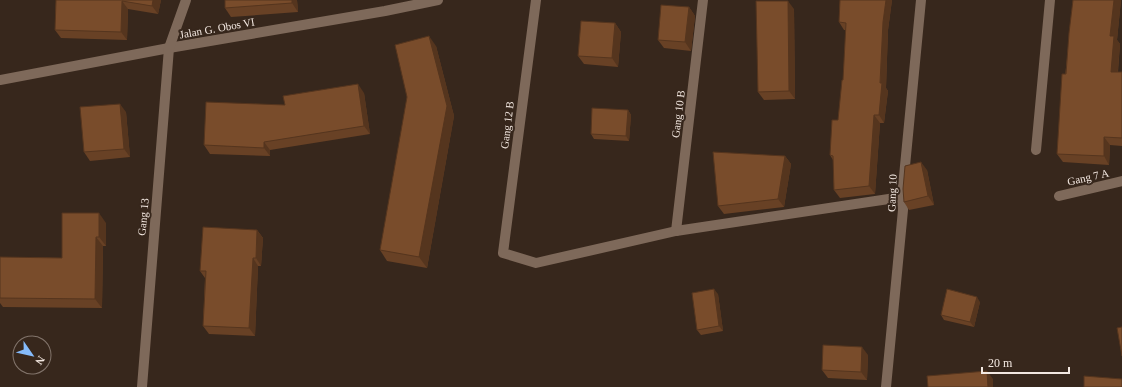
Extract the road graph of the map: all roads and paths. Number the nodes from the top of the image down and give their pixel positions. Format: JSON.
{"nodes":[{"id":1,"x":186,"y":0,"type":"edge"},
{"id":2,"x":438,"y":0,"type":"edge"},
{"id":3,"x":536,"y":0,"type":"edge"},
{"id":4,"x":703,"y":0,"type":"edge"},
{"id":5,"x":920,"y":0,"type":"edge"},
{"id":6,"x":1050,"y":0,"type":"edge"},
{"id":7,"x":169,"y":48,"type":"junction"},
{"id":8,"x":0,"y":80,"type":"edge"},
{"id":9,"x":1036,"y":150,"type":"dead end"},
{"id":10,"x":1122,"y":181,"type":"edge"},
{"id":11,"x":1059,"y":196,"type":"dead end"},
{"id":12,"x":902,"y":197,"type":"junction"},
{"id":13,"x":676,"y":231,"type":"junction"},
{"id":14,"x":142,"y":387,"type":"edge"},
{"id":15,"x":886,"y":387,"type":"edge"}],
"edges":[{"from":1,"to":7,"type":"street","name":"Gang 13"},
{"from":2,"to":7,"type":"street","name":"Jalan G. Obos VI"},
{"from":3,"to":13,"type":"street","name":"Gang 12 B"},
{"from":4,"to":13,"type":"street","name":"Gang 10 B"},
{"from":5,"to":12,"type":"street","name":"Gang 10"},
{"from":6,"to":9,"type":"street"},
{"from":7,"to":8,"type":"street","name":"Jalan G. Obos VI"},
{"from":7,"to":14,"type":"street","name":"Gang 13"},
{"from":10,"to":11,"type":"street","name":"Gang 7 A"},
{"from":12,"to":13,"type":"street"},
{"from":12,"to":15,"type":"street","name":"Gang 10"}]}
